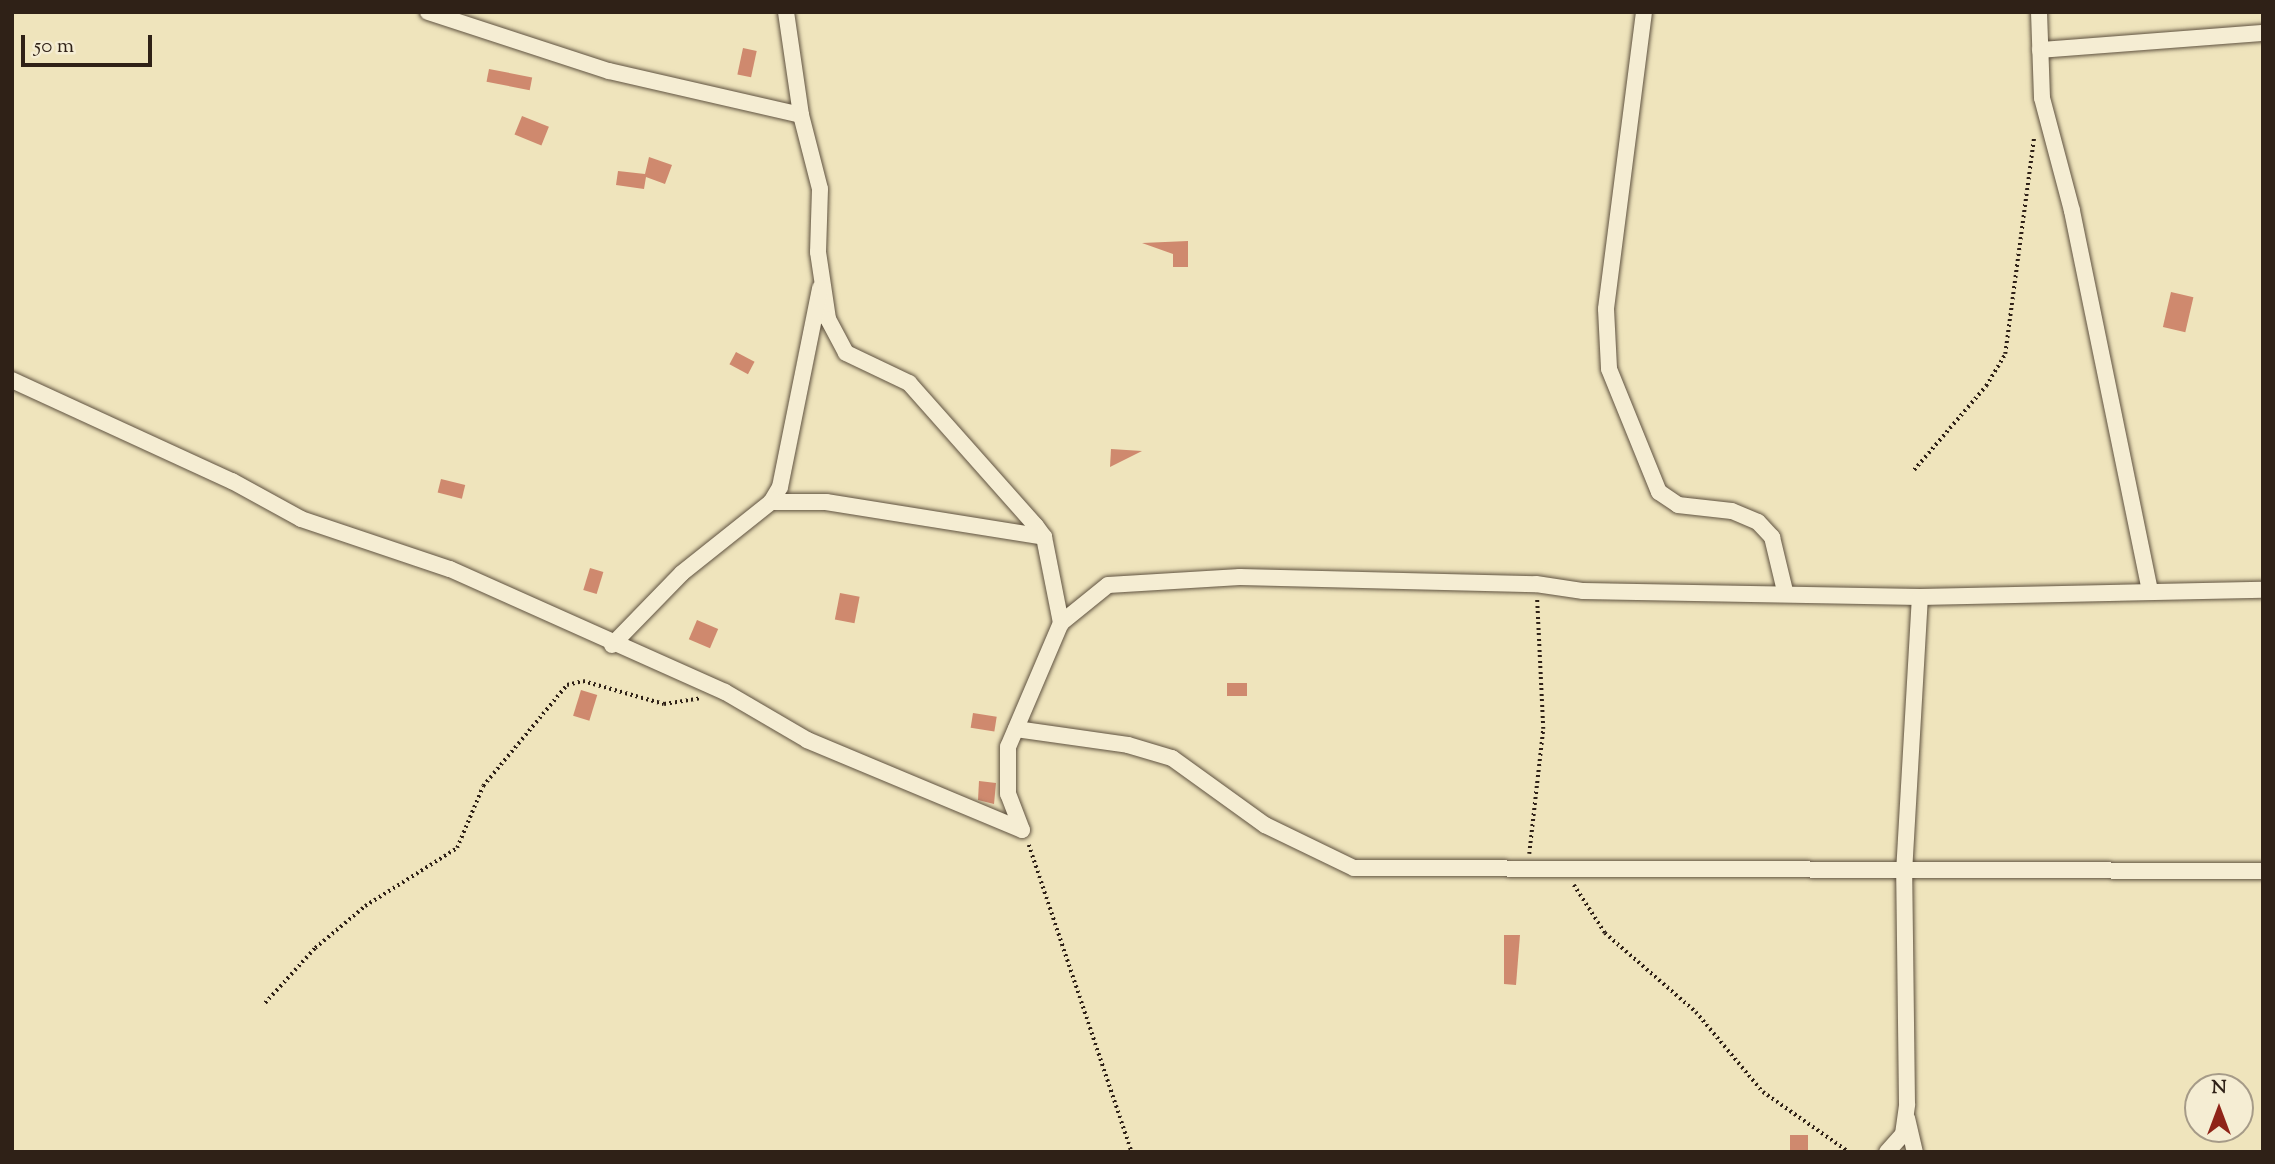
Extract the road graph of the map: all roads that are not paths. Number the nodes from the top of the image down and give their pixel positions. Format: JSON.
{"nodes":[{"id":1,"x":428,"y":12,"type":"edge"},
{"id":2,"x":786,"y":12,"type":"edge"},
{"id":3,"x":1644,"y":12,"type":"edge"},
{"id":4,"x":2039,"y":12,"type":"edge"},
{"id":5,"x":2263,"y":33,"type":"edge"},
{"id":6,"x":2040,"y":50,"type":"junction"},
{"id":7,"x":801,"y":115,"type":"junction"},
{"id":8,"x":820,"y":285,"type":"junction"},
{"id":9,"x":12,"y":380,"type":"edge"},
{"id":10,"x":771,"y":502,"type":"junction"},
{"id":11,"x":1044,"y":537,"type":"junction"},
{"id":12,"x":2263,"y":590,"type":"edge"},
{"id":13,"x":1785,"y":591,"type":"junction"},
{"id":14,"x":2150,"y":591,"type":"junction"},
{"id":15,"x":1920,"y":597,"type":"junction"},
{"id":16,"x":1061,"y":623,"type":"junction"},
{"id":17,"x":612,"y":645,"type":"junction"},
{"id":18,"x":1016,"y":729,"type":"junction"},
{"id":19,"x":2263,"y":872,"type":"edge"},
{"id":20,"x":1904,"y":873,"type":"junction"},
{"id":21,"x":1906,"y":1112,"type":"junction"},
{"id":22,"x":1887,"y":1152,"type":"edge"},
{"id":23,"x":1915,"y":1152,"type":"edge"}],
"edges":[{"from":1,"to":7,"type":"street"},
{"from":2,"to":7,"type":"street"},
{"from":3,"to":13,"type":"street"},
{"from":4,"to":6,"type":"street"},
{"from":5,"to":6,"type":"street"},
{"from":6,"to":14,"type":"street"},
{"from":7,"to":8,"type":"street"},
{"from":8,"to":10,"type":"street"},
{"from":8,"to":11,"type":"street"},
{"from":9,"to":17,"type":"street"},
{"from":10,"to":11,"type":"street"},
{"from":10,"to":17,"type":"street"},
{"from":11,"to":16,"type":"street"},
{"from":12,"to":14,"type":"street"},
{"from":13,"to":15,"type":"street"},
{"from":13,"to":16,"type":"street"},
{"from":14,"to":15,"type":"street"},
{"from":15,"to":20,"type":"street"},
{"from":16,"to":18,"type":"street"},
{"from":17,"to":18,"type":"street"},
{"from":18,"to":20,"type":"street"},
{"from":19,"to":20,"type":"street"},
{"from":20,"to":21,"type":"street"},
{"from":21,"to":22,"type":"street"},
{"from":21,"to":23,"type":"street"}]}
